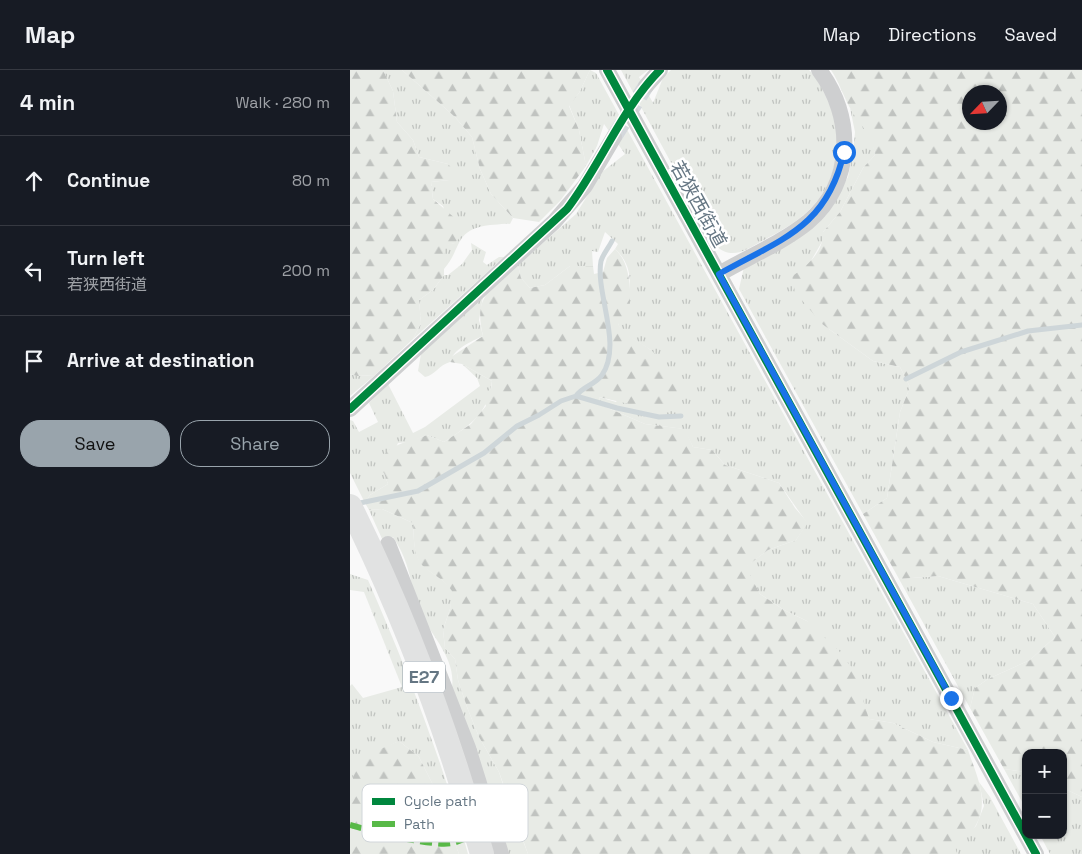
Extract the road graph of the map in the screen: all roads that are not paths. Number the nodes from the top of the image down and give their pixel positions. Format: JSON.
{"nodes":[{"id":1,"x":607,"y":70,"type":"edge"},
{"id":2,"x":660,"y":70,"type":"edge"},
{"id":3,"x":819,"y":70,"type":"edge"},
{"id":4,"x":646,"y":86,"type":"tunnel mouth"},
{"id":5,"x":614,"y":137,"type":"tunnel mouth"},
{"id":6,"x":719,"y":274,"type":"junction"},
{"id":7,"x":350,"y":409,"type":"edge"},
{"id":8,"x":350,"y":506,"type":"edge"},
{"id":9,"x":388,"y":544,"type":"dead end"},
{"id":10,"x":459,"y":784,"type":"edge"},
{"id":11,"x":479,"y":784,"type":"edge"},
{"id":12,"x":478,"y":842,"type":"edge"},
{"id":13,"x":497,"y":842,"type":"edge"},
{"id":14,"x":482,"y":854,"type":"edge"},
{"id":15,"x":501,"y":854,"type":"edge"},
{"id":16,"x":1036,"y":854,"type":"edge"}],
"edges":[{"from":1,"to":6,"type":"street","name":"若狭西街道"},
{"from":2,"to":4,"type":"street"},
{"from":3,"to":6,"type":"street"},
{"from":5,"to":7,"type":"street"},
{"from":6,"to":16,"type":"street","name":"若狭西街道"},
{"from":8,"to":10,"type":"highway","number":"E27"},
{"from":9,"to":11,"type":"street"},
{"from":12,"to":14,"type":"highway","number":"E27"},
{"from":13,"to":15,"type":"street"}]}
